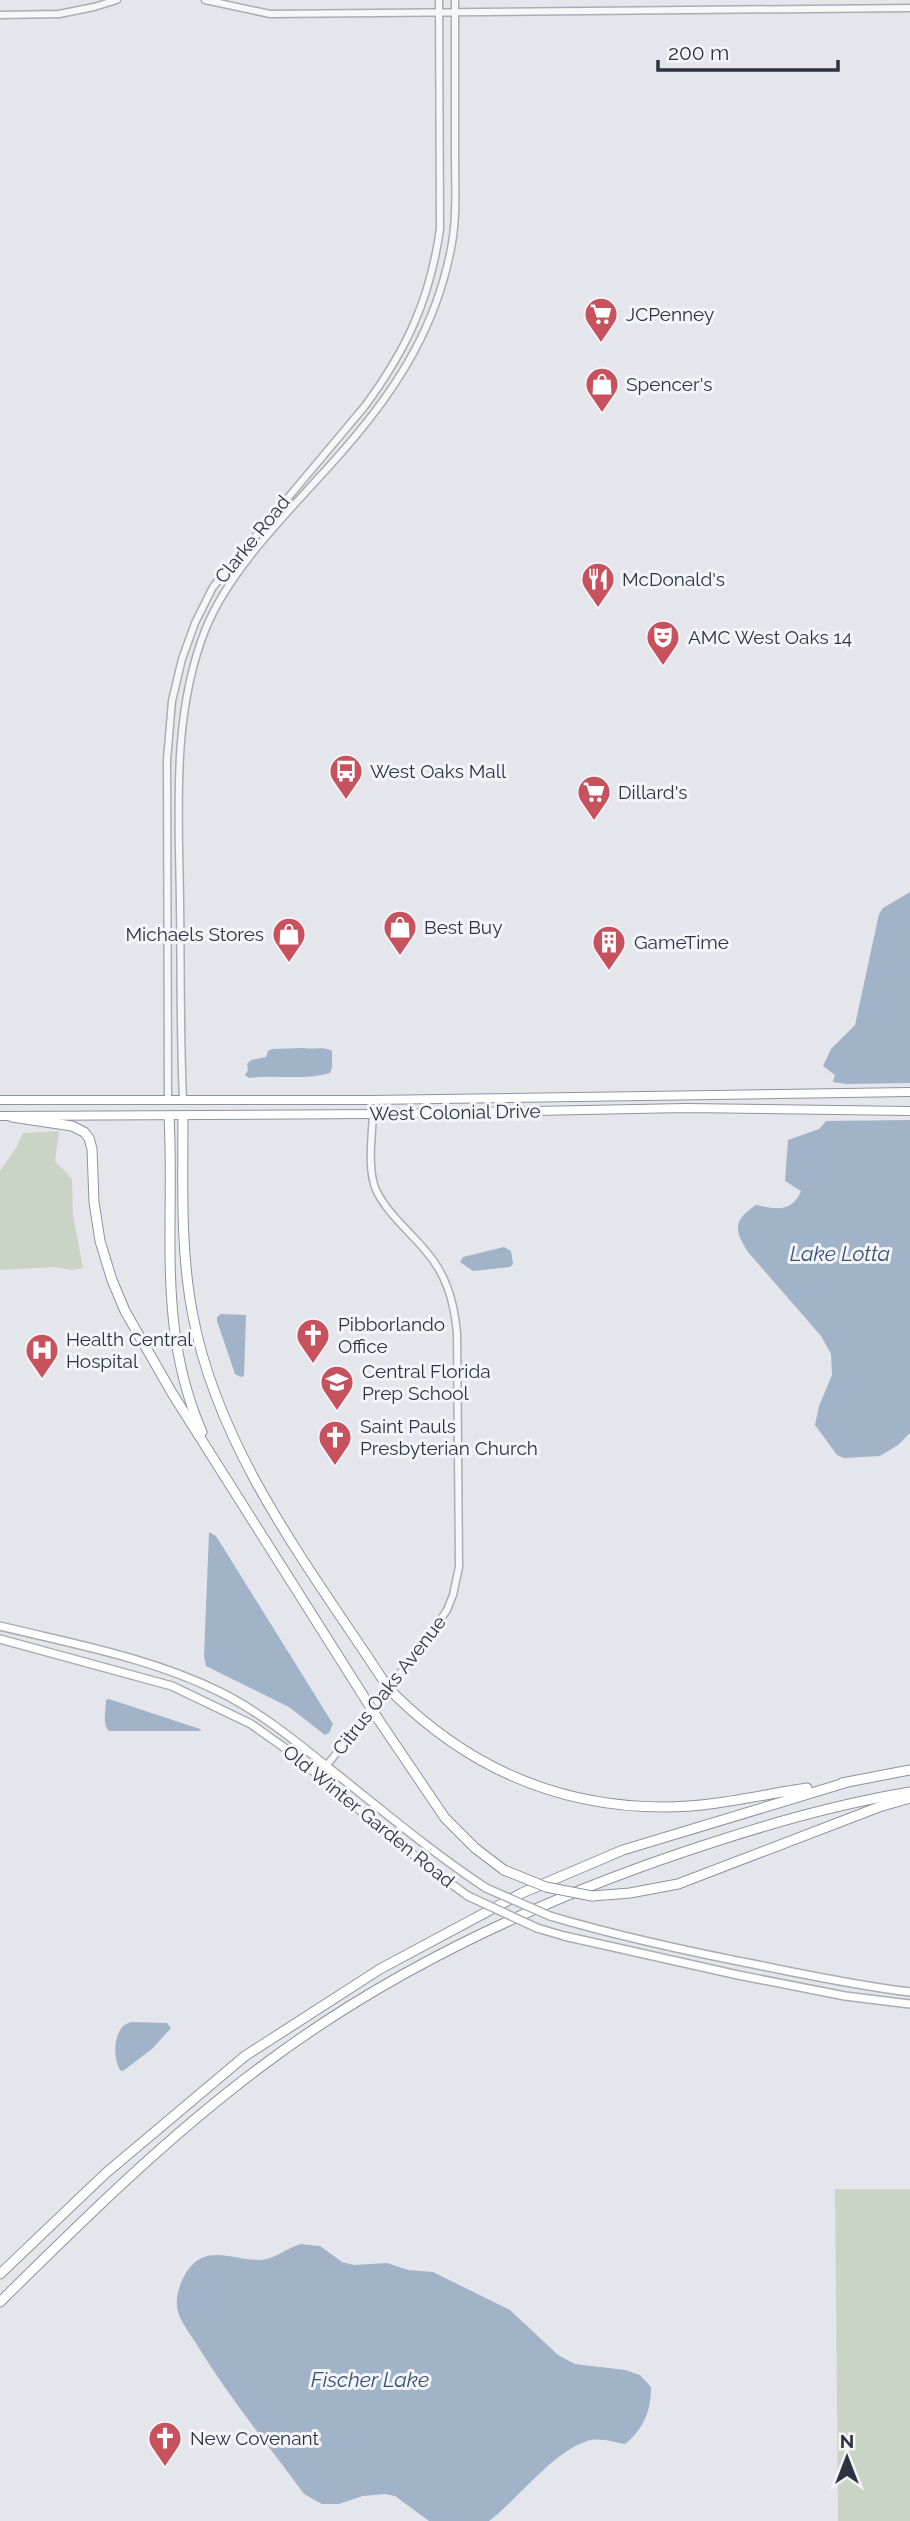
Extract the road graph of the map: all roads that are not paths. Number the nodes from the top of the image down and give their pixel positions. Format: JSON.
{"nodes":[{"id":1,"x":117,"y":0,"type":"edge"},
{"id":2,"x":205,"y":0,"type":"edge"},
{"id":3,"x":439,"y":0,"type":"edge"},
{"id":4,"x":455,"y":0,"type":"edge"},
{"id":5,"x":910,"y":8,"type":"edge"},
{"id":6,"x":439,"y":12,"type":"junction"},
{"id":7,"x":455,"y":13,"type":"junction"},
{"id":8,"x":0,"y":15,"type":"edge"},
{"id":9,"x":910,"y":1092,"type":"edge"},
{"id":10,"x":395,"y":1099,"type":"junction"},
{"id":11,"x":0,"y":1100,"type":"edge"},
{"id":12,"x":168,"y":1100,"type":"junction"},
{"id":13,"x":183,"y":1100,"type":"junction"},
{"id":14,"x":371,"y":1100,"type":"junction"},
{"id":15,"x":910,"y":1111,"type":"edge"},
{"id":16,"x":346,"y":1114,"type":"junction"},
{"id":17,"x":373,"y":1114,"type":"junction"},
{"id":18,"x":183,"y":1115,"type":"junction"},
{"id":19,"x":0,"y":1116,"type":"edge"},
{"id":20,"x":12,"y":1116,"type":"junction"},
{"id":21,"x":169,"y":1116,"type":"junction"},
{"id":22,"x":211,"y":1451,"type":"junction"},
{"id":23,"x":0,"y":1626,"type":"edge"},
{"id":24,"x":0,"y":1639,"type":"edge"},
{"id":25,"x":327,"y":1765,"type":"junction"},
{"id":26,"x":910,"y":1770,"type":"edge"},
{"id":27,"x":319,"y":1775,"type":"junction"},
{"id":28,"x":848,"y":1782,"type":"junction"},
{"id":29,"x":910,"y":1792,"type":"edge"},
{"id":30,"x":910,"y":1798,"type":"edge"},
{"id":31,"x":910,"y":1992,"type":"edge"},
{"id":32,"x":910,"y":2004,"type":"edge"},
{"id":33,"x":0,"y":2274,"type":"edge"},
{"id":34,"x":0,"y":2302,"type":"edge"}],
"edges":[{"from":1,"to":8,"type":"street"},
{"from":2,"to":6,"type":"street"},
{"from":3,"to":6,"type":"street","name":"Clarke Road"},
{"from":4,"to":7,"type":"street","name":"Clarke Road"},
{"from":5,"to":7,"type":"street"},
{"from":6,"to":7,"type":"street"},
{"from":6,"to":12,"type":"street","name":"Clarke Road"},
{"from":7,"to":13,"type":"street","name":"Clarke Road"},
{"from":9,"to":10,"type":"highway","name":"West Colonial Drive"},
{"from":10,"to":14,"type":"highway","name":"West Colonial Drive"},
{"from":10,"to":17,"type":"highway"},
{"from":11,"to":12,"type":"highway","name":"West Colonial Drive"},
{"from":12,"to":13,"type":"highway","name":"West Colonial Drive"},
{"from":12,"to":21,"type":"highway","name":"Clarke Road"},
{"from":13,"to":14,"type":"highway","name":"West Colonial Drive"},
{"from":13,"to":18,"type":"highway","name":"Clarke Road"},
{"from":14,"to":16,"type":"highway"},
{"from":15,"to":17,"type":"highway","name":"West Colonial Drive"},
{"from":16,"to":17,"type":"highway","name":"West Colonial Drive"},
{"from":16,"to":18,"type":"highway","name":"West Colonial Drive"},
{"from":17,"to":25,"type":"street","name":"Citrus Oaks Avenue"},
{"from":18,"to":21,"type":"highway","name":"West Colonial Drive"},
{"from":18,"to":28,"type":"highway","bridge":true},
{"from":19,"to":20,"type":"highway","name":"West Colonial Drive"},
{"from":20,"to":21,"type":"highway","name":"West Colonial Drive"},
{"from":20,"to":22,"type":"highway"},
{"from":21,"to":22,"type":"highway"},
{"from":22,"to":30,"type":"highway","bridge":true},
{"from":23,"to":25,"type":"main road","name":"Old Winter Garden Road"},
{"from":24,"to":27,"type":"main road","name":"Old Winter Garden Road"},
{"from":25,"to":27,"type":"street","name":"Citrus Oaks Avenue"},
{"from":25,"to":31,"type":"main road","name":"Old Winter Garden Road","bridge":true},
{"from":26,"to":28,"type":"highway"},
{"from":27,"to":32,"type":"main road","name":"Old Winter Garden Road","bridge":true},
{"from":28,"to":33,"type":"highway"},
{"from":29,"to":34,"type":"highway"}]}
